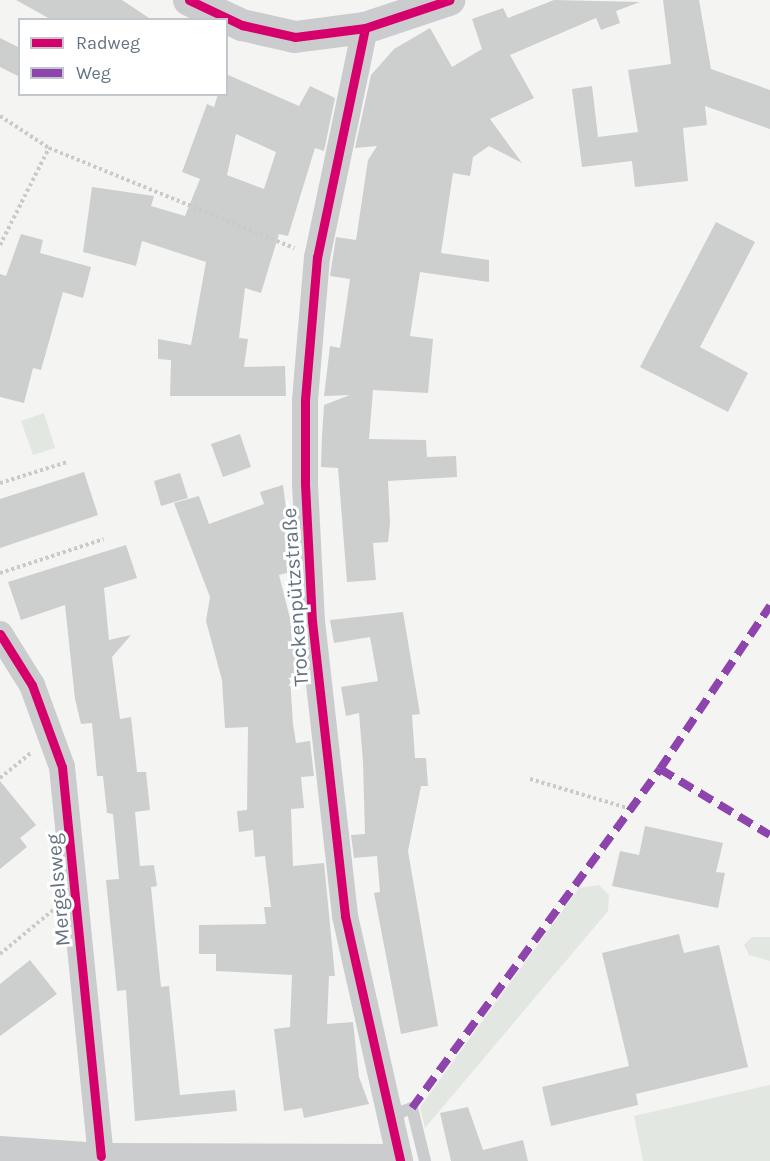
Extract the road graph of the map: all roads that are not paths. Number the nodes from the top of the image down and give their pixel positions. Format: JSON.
{"nodes":[{"id":1,"x":189,"y":0,"type":"edge"},
{"id":2,"x":450,"y":0,"type":"edge"},
{"id":3,"x":365,"y":28,"type":"junction"},
{"id":4,"x":0,"y":634,"type":"edge"},
{"id":5,"x":390,"y":1116,"type":"junction"},
{"id":6,"x":0,"y":1149,"type":"edge"},
{"id":7,"x":101,"y":1156,"type":"junction"},
{"id":8,"x":400,"y":1159,"type":"edge"},
{"id":9,"x":425,"y":1161,"type":"edge"}],
"edges":[{"from":1,"to":3,"type":"street"},
{"from":2,"to":3,"type":"street"},
{"from":3,"to":5,"type":"street","name":"Trockenpützstraße"},
{"from":4,"to":7,"type":"street","name":"Mergelsweg"},
{"from":5,"to":8,"type":"street","name":"Trockenpützstraße"},
{"from":5,"to":9,"type":"lane"},
{"from":6,"to":7,"type":"street"},
{"from":7,"to":8,"type":"street"}]}
